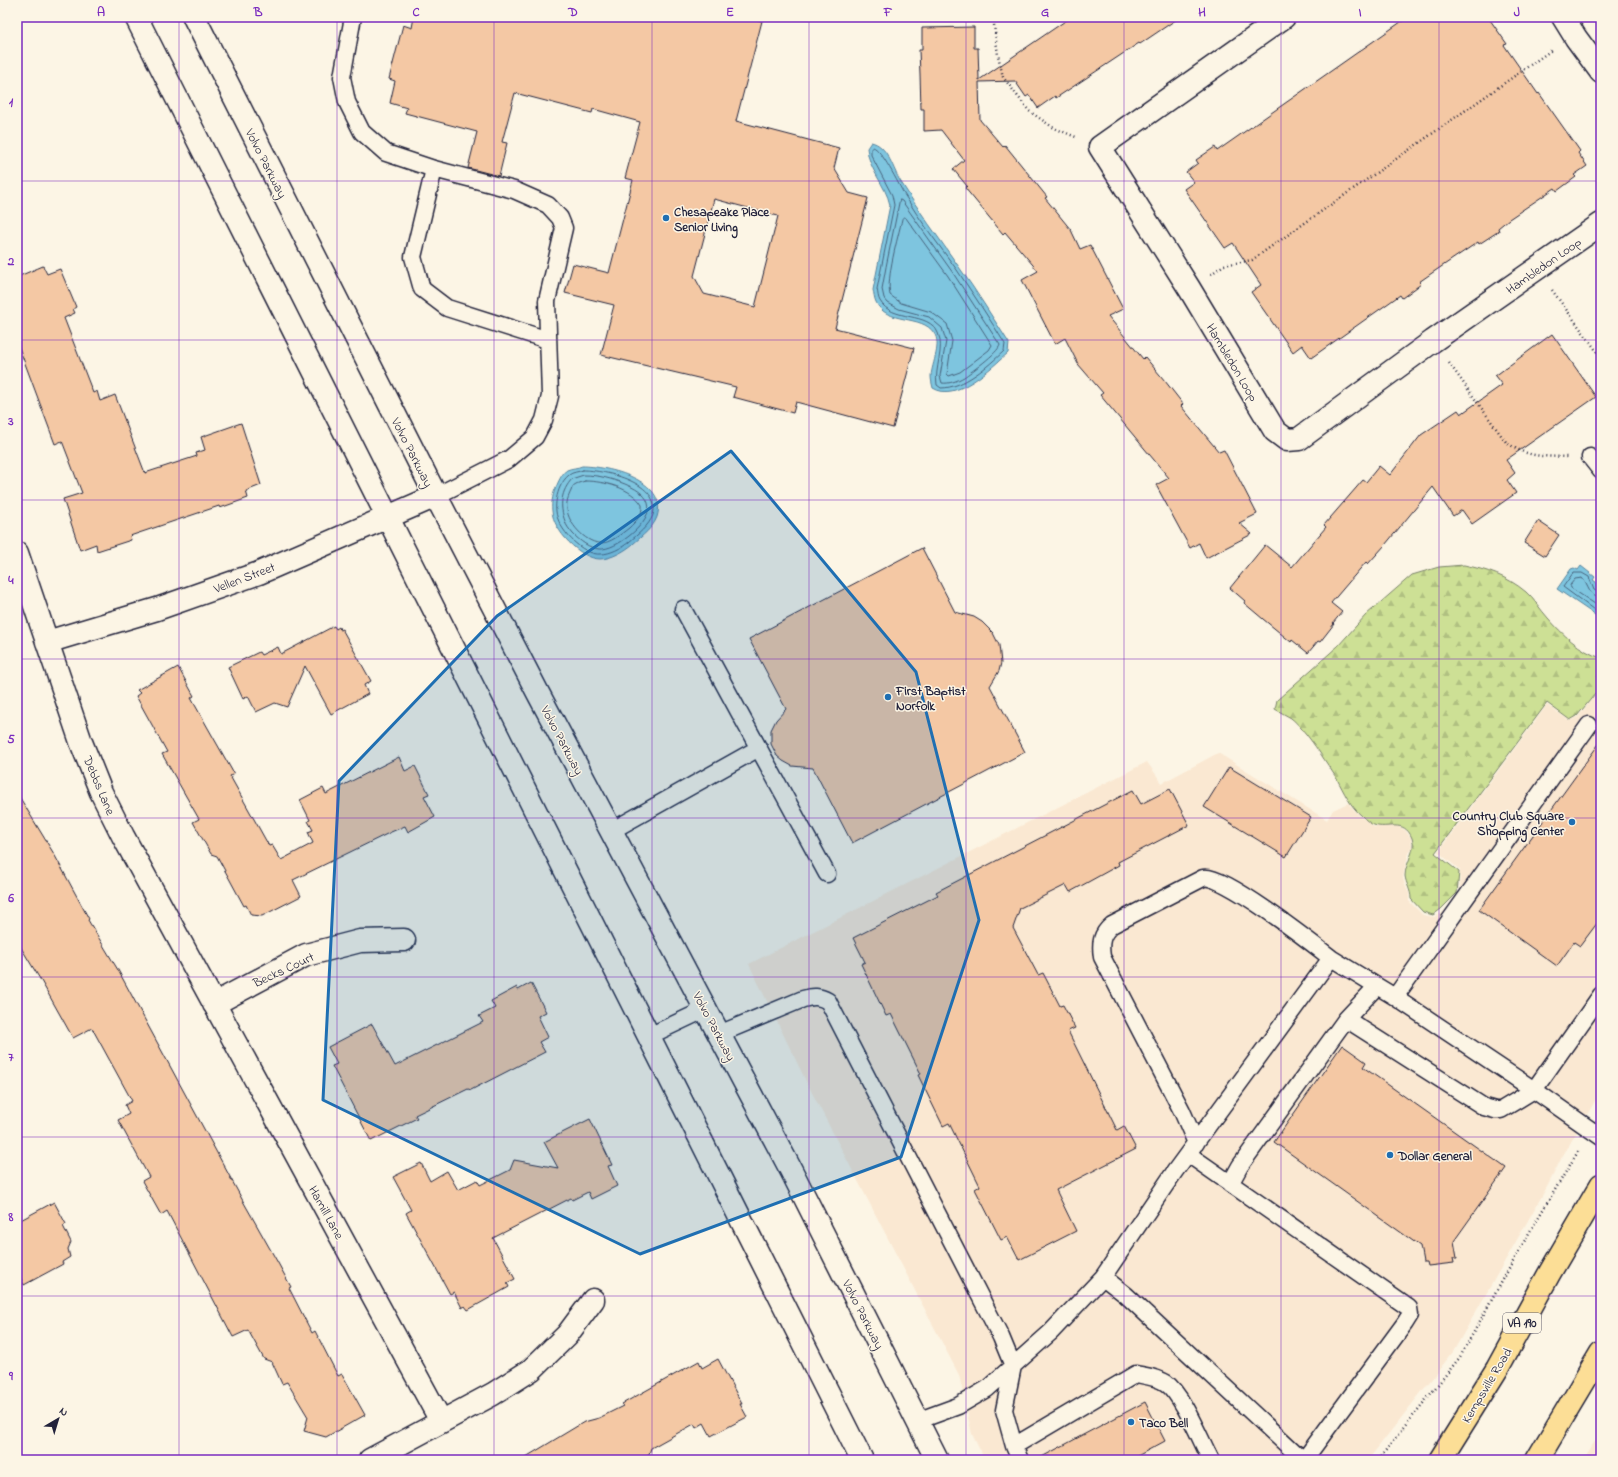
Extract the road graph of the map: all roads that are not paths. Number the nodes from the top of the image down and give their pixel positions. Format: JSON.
{"nodes":[{"id":1,"x":136,"y":17,"type":"edge"},
{"id":2,"x":194,"y":17,"type":"edge"},
{"id":3,"x":353,"y":17,"type":"edge"},
{"id":4,"x":1284,"y":17,"type":"edge"},
{"id":5,"x":1568,"y":25,"type":"edge"},
{"id":6,"x":1601,"y":72,"type":"edge"},
{"id":7,"x":434,"y":169,"type":"junction"},
{"id":8,"x":1601,"y":224,"type":"edge"},
{"id":9,"x":548,"y":340,"type":"junction"},
{"id":10,"x":1590,"y":457,"type":"road end"},
{"id":11,"x":1601,"y":471,"type":"edge"},
{"id":12,"x":436,"y":496,"type":"junction"},
{"id":13,"x":388,"y":517,"type":"junction"},
{"id":14,"x":17,"y":553,"type":"edge"},
{"id":15,"x":682,"y":609,"type":"dead end"},
{"id":16,"x":47,"y":642,"type":"junction"},
{"id":17,"x":1589,"y":725,"type":"dead end"},
{"id":18,"x":759,"y":748,"type":"junction"},
{"id":19,"x":611,"y":831,"type":"junction"},
{"id":20,"x":827,"y":874,"type":"dead end"},
{"id":21,"x":404,"y":940,"type":"dead end"},
{"id":22,"x":1331,"y":958,"type":"junction"},
{"id":23,"x":1377,"y":986,"type":"junction"},
{"id":24,"x":1601,"y":995,"type":"edge"},
{"id":25,"x":1395,"y":997,"type":"junction"},
{"id":26,"x":214,"y":1004,"type":"junction"},
{"id":27,"x":706,"y":1009,"type":"junction"},
{"id":28,"x":1346,"y":1019,"type":"junction"},
{"id":29,"x":719,"y":1034,"type":"junction"},
{"id":30,"x":649,"y":1036,"type":"junction"},
{"id":31,"x":1534,"y":1090,"type":"junction"},
{"id":32,"x":1597,"y":1134,"type":"edge"},
{"id":33,"x":1192,"y":1148,"type":"junction"},
{"id":34,"x":1230,"y":1184,"type":"junction"},
{"id":35,"x":1601,"y":1185,"type":"edge"},
{"id":36,"x":1103,"y":1277,"type":"junction"},
{"id":37,"x":593,"y":1300,"type":"dead end"},
{"id":38,"x":1601,"y":1353,"type":"edge"},
{"id":39,"x":1012,"y":1366,"type":"junction"},
{"id":40,"x":441,"y":1421,"type":"junction"},
{"id":41,"x":917,"y":1421,"type":"junction"},
{"id":42,"x":1017,"y":1453,"type":"edge"},
{"id":43,"x":370,"y":1460,"type":"edge"},
{"id":44,"x":862,"y":1460,"type":"edge"},
{"id":45,"x":937,"y":1460,"type":"edge"},
{"id":46,"x":1210,"y":1460,"type":"edge"},
{"id":47,"x":1304,"y":1460,"type":"edge"},
{"id":48,"x":1440,"y":1460,"type":"edge"},
{"id":49,"x":1537,"y":1460,"type":"edge"}],
"edges":[{"from":1,"to":13,"type":"main road"},
{"from":2,"to":12,"type":"main road","name":"Volvo Parkway"},
{"from":3,"to":7,"type":"lane"},
{"from":4,"to":8,"type":"main road","name":"Hambledon Loop"},
{"from":5,"to":6,"type":"main road"},
{"from":7,"to":9,"type":"lane"},
{"from":7,"to":9,"type":"lane"},
{"from":9,"to":12,"type":"lane"},
{"from":10,"to":11,"type":"lane"},
{"from":12,"to":13,"type":"main road","name":"Vellen Street"},
{"from":12,"to":19,"type":"main road","name":"Volvo Parkway"},
{"from":13,"to":16,"type":"main road","name":"Vellen Street"},
{"from":13,"to":30,"type":"main road"},
{"from":14,"to":16,"type":"main road","name":"Debbs Lane"},
{"from":15,"to":18,"type":"lane"},
{"from":16,"to":26,"type":"main road","name":"Debbs Lane"},
{"from":17,"to":25,"type":"lane"},
{"from":18,"to":19,"type":"lane"},
{"from":18,"to":20,"type":"lane"},
{"from":19,"to":27,"type":"main road","name":"Volvo Parkway"},
{"from":21,"to":26,"type":"main road","name":"Becks Court"},
{"from":22,"to":23,"type":"lane"},
{"from":22,"to":33,"type":"lane"},
{"from":22,"to":33,"type":"lane"},
{"from":23,"to":25,"type":"lane"},
{"from":23,"to":28,"type":"lane"},
{"from":24,"to":31,"type":"lane"},
{"from":25,"to":31,"type":"lane"},
{"from":26,"to":40,"type":"main road","name":"Hamill Lane"},
{"from":27,"to":29,"type":"main road","name":"Volvo Parkway"},
{"from":27,"to":30,"type":"lane"},
{"from":28,"to":31,"type":"lane"},
{"from":28,"to":34,"type":"lane"},
{"from":29,"to":39,"type":"lane"},
{"from":29,"to":41,"type":"main road","name":"Volvo Parkway"},
{"from":30,"to":44,"type":"main road"},
{"from":31,"to":32,"type":"lane"},
{"from":33,"to":34,"type":"lane"},
{"from":33,"to":36,"type":"lane"},
{"from":34,"to":47,"type":"lane"},
{"from":35,"to":48,"type":"main road","name":"Kempsville Road","number":"VA 190"},
{"from":36,"to":39,"type":"lane"},
{"from":36,"to":47,"type":"lane"},
{"from":37,"to":40,"type":"main road"},
{"from":38,"to":49,"type":"main road"},
{"from":39,"to":41,"type":"lane"},
{"from":39,"to":42,"type":"lane"},
{"from":40,"to":43,"type":"main road"},
{"from":41,"to":45,"type":"main road","name":"Volvo Parkway"},
{"from":42,"to":46,"type":"lane"}]}
